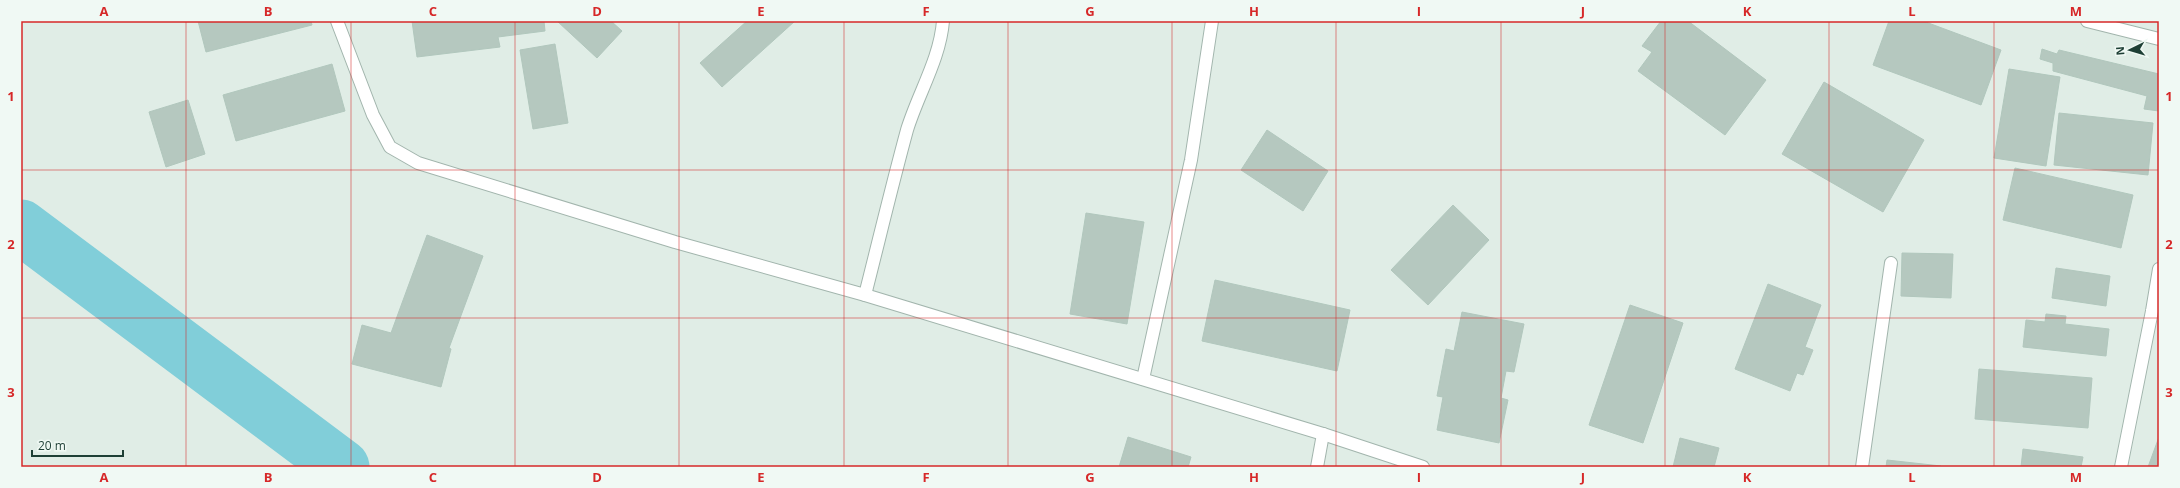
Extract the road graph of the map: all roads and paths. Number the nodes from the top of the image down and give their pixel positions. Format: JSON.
{"nodes":[{"id":1,"x":337,"y":21,"type":"edge"},
{"id":2,"x":943,"y":21,"type":"edge"},
{"id":3,"x":1212,"y":21,"type":"edge"},
{"id":4,"x":2087,"y":21,"type":"edge"},
{"id":5,"x":2159,"y":39,"type":"edge"},
{"id":6,"x":1891,"y":263,"type":"dead end"},
{"id":7,"x":2159,"y":269,"type":"edge"},
{"id":8,"x":865,"y":295,"type":"junction"},
{"id":9,"x":1143,"y":379,"type":"junction"},
{"id":10,"x":1323,"y":434,"type":"junction"},
{"id":11,"x":1317,"y":467,"type":"edge"},
{"id":12,"x":1423,"y":467,"type":"edge"},
{"id":13,"x":1862,"y":467,"type":"edge"},
{"id":14,"x":2121,"y":467,"type":"edge"}],
"edges":[{"from":1,"to":8,"type":"street"},
{"from":2,"to":8,"type":"street"},
{"from":3,"to":9,"type":"street"},
{"from":4,"to":5,"type":"street"},
{"from":6,"to":13,"type":"street"},
{"from":7,"to":14,"type":"street"},
{"from":8,"to":9,"type":"street"},
{"from":9,"to":10,"type":"street"},
{"from":10,"to":11,"type":"street"},
{"from":10,"to":12,"type":"street"}]}
